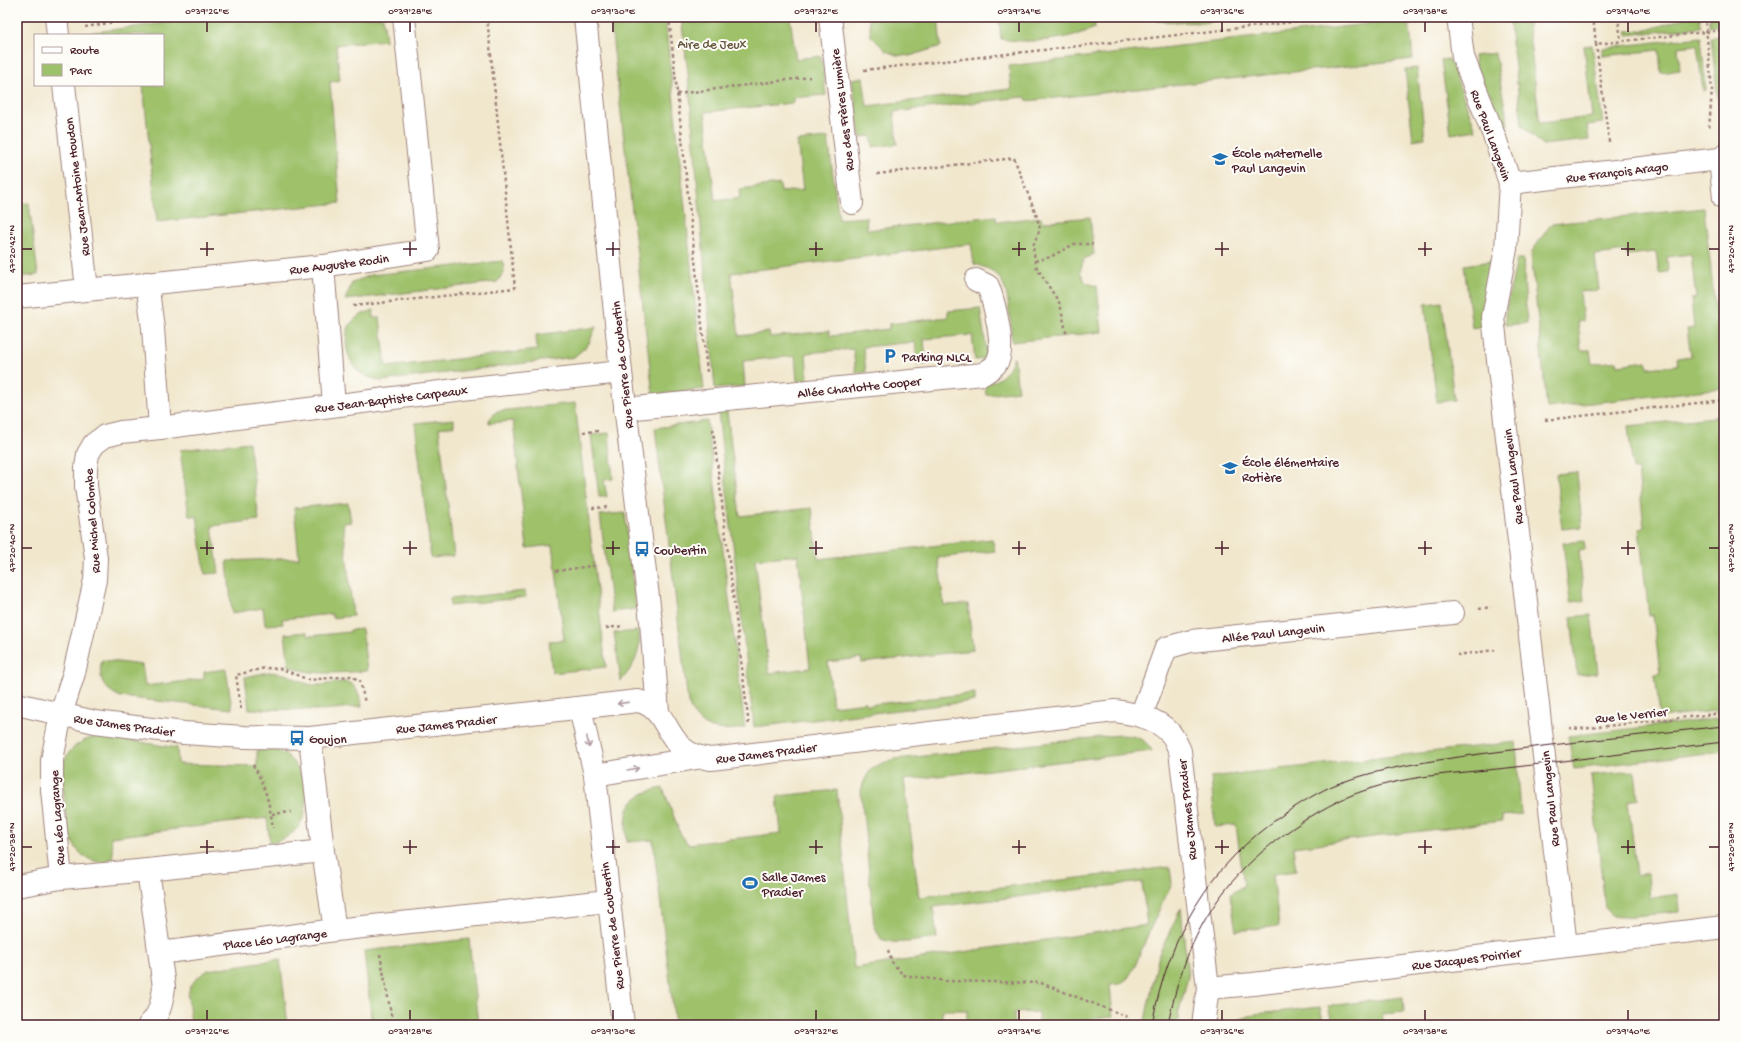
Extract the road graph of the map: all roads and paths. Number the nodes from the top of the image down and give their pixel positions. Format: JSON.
{"nodes":[{"id":1,"x":145,"y":17,"type":"edge"},
{"id":2,"x":404,"y":17,"type":"edge"},
{"id":3,"x":486,"y":17,"type":"edge"},
{"id":4,"x":585,"y":17,"type":"edge"},
{"id":5,"x":830,"y":17,"type":"edge"},
{"id":6,"x":1338,"y":17,"type":"edge"},
{"id":7,"x":1458,"y":17,"type":"edge"},
{"id":8,"x":1593,"y":17,"type":"edge"},
{"id":9,"x":1618,"y":17,"type":"edge"},
{"id":10,"x":1705,"y":17,"type":"edge"},
{"id":11,"x":57,"y":28,"type":"edge"},
{"id":12,"x":1724,"y":30,"type":"edge"},
{"id":13,"x":1706,"y":32,"type":"junction"},
{"id":14,"x":1621,"y":41,"type":"junction"},
{"id":15,"x":1596,"y":44,"type":"junction"},
{"id":16,"x":836,"y":73,"type":"junction"},
{"id":17,"x":64,"y":86,"type":"edge"},
{"id":18,"x":677,"y":94,"type":"dead end"},
{"id":19,"x":1709,"y":130,"type":"dead end"},
{"id":20,"x":1609,"y":142,"type":"dead end"},
{"id":21,"x":1722,"y":158,"type":"edge"},
{"id":22,"x":849,"y":178,"type":"junction"},
{"id":23,"x":1510,"y":183,"type":"junction"},
{"id":24,"x":1724,"y":198,"type":"edge"},
{"id":25,"x":852,"y":203,"type":"dead end"},
{"id":26,"x":1093,"y":244,"type":"dead end"},
{"id":27,"x":1035,"y":261,"type":"junction"},
{"id":28,"x":323,"y":266,"type":"junction"},
{"id":29,"x":976,"y":280,"type":"dead end"},
{"id":30,"x":147,"y":283,"type":"junction"},
{"id":31,"x":87,"y":289,"type":"junction"},
{"id":32,"x":17,"y":297,"type":"edge"},
{"id":33,"x":326,"y":309,"type":"junction"},
{"id":34,"x":1067,"y":336,"type":"dead end"},
{"id":35,"x":621,"y":372,"type":"junction"},
{"id":36,"x":1724,"y":400,"type":"edge"},
{"id":37,"x":334,"y":405,"type":"junction"},
{"id":38,"x":626,"y":409,"type":"junction"},
{"id":39,"x":1545,"y":420,"type":"dead end"},
{"id":40,"x":160,"y":428,"type":"junction"},
{"id":41,"x":598,"y":565,"type":"dead end"},
{"id":42,"x":556,"y":571,"type":"dead end"},
{"id":43,"x":1453,"y":613,"type":"dead end"},
{"id":44,"x":1495,"y":650,"type":"dead end"},
{"id":45,"x":1457,"y":654,"type":"dead end"},
{"id":46,"x":17,"y":704,"type":"edge"},
{"id":47,"x":366,"y":706,"type":"dead end"},
{"id":48,"x":580,"y":708,"type":"junction"},
{"id":49,"x":658,"y":712,"type":"junction"},
{"id":50,"x":1724,"y":713,"type":"edge"},
{"id":51,"x":61,"y":714,"type":"junction"},
{"id":52,"x":1140,"y":716,"type":"junction"},
{"id":53,"x":1541,"y":726,"type":"junction"},
{"id":54,"x":670,"y":734,"type":"junction"},
{"id":55,"x":244,"y":737,"type":"junction"},
{"id":56,"x":310,"y":738,"type":"junction"},
{"id":57,"x":697,"y":758,"type":"junction"},
{"id":58,"x":673,"y":761,"type":"junction"},
{"id":59,"x":595,"y":775,"type":"junction"},
{"id":60,"x":324,"y":851,"type":"junction"},
{"id":61,"x":277,"y":856,"type":"junction"},
{"id":62,"x":148,"y":870,"type":"junction"},
{"id":63,"x":61,"y":878,"type":"junction"},
{"id":64,"x":17,"y":886,"type":"edge"},
{"id":65,"x":608,"y":901,"type":"junction"},
{"id":66,"x":374,"y":926,"type":"junction"},
{"id":67,"x":1724,"y":928,"type":"edge"},
{"id":68,"x":335,"y":930,"type":"junction"},
{"id":69,"x":1566,"y":946,"type":"junction"},
{"id":70,"x":888,"y":950,"type":"dead end"},
{"id":71,"x":160,"y":952,"type":"junction"},
{"id":72,"x":1208,"y":988,"type":"junction"},
{"id":73,"x":1128,"y":1017,"type":"dead end"},
{"id":74,"x":149,"y":1025,"type":"edge"},
{"id":75,"x":393,"y":1025,"type":"edge"},
{"id":76,"x":623,"y":1025,"type":"edge"},
{"id":77,"x":1203,"y":1025,"type":"edge"}],
"edges":[{"from":1,"to":11,"type":"path"},
{"from":2,"to":28,"type":"street","name":"Rue Auguste Rodin"},
{"from":3,"to":33,"type":"path"},
{"from":4,"to":35,"type":"street","name":"Rue Pierre de Coubertin"},
{"from":5,"to":16,"type":"street","name":"Rue des Frères Lumière"},
{"from":6,"to":16,"type":"path"},
{"from":7,"to":23,"type":"street","name":"Rue Paul Langevin"},
{"from":8,"to":15,"type":"path"},
{"from":9,"to":14,"type":"path"},
{"from":10,"to":13,"type":"path"},
{"from":12,"to":13,"type":"path"},
{"from":13,"to":14,"type":"path"},
{"from":13,"to":19,"type":"path"},
{"from":14,"to":15,"type":"path"},
{"from":15,"to":20,"type":"path"},
{"from":16,"to":18,"type":"path"},
{"from":16,"to":22,"type":"street","name":"Rue des Frères Lumière"},
{"from":17,"to":31,"type":"street","name":"Rue Jean-Antoine Houdon"},
{"from":21,"to":23,"type":"street","name":"Rue François Arago"},
{"from":21,"to":24,"type":"street"},
{"from":22,"to":25,"type":"street","name":"Rue des Frères Lumière"},
{"from":22,"to":27,"type":"path"},
{"from":23,"to":53,"type":"street","name":"Rue Paul Langevin"},
{"from":26,"to":27,"type":"path"},
{"from":27,"to":34,"type":"path"},
{"from":28,"to":30,"type":"street","name":"Rue Auguste Rodin"},
{"from":28,"to":33,"type":"street"},
{"from":29,"to":38,"type":"street","name":"Allée Charlotte Cooper"},
{"from":30,"to":31,"type":"street","name":"Rue Auguste Rodin"},
{"from":30,"to":40,"type":"street"},
{"from":31,"to":32,"type":"street","name":"Rue Auguste Rodin"},
{"from":33,"to":37,"type":"street"},
{"from":35,"to":37,"type":"street","name":"Rue Jean-Baptiste Carpeaux"},
{"from":35,"to":38,"type":"street","name":"Rue Pierre de Coubertin"},
{"from":36,"to":39,"type":"path"},
{"from":37,"to":40,"type":"street","name":"Rue Jean-Baptiste Carpeaux"},
{"from":38,"to":49,"type":"street","name":"Rue Pierre de Coubertin"},
{"from":40,"to":51,"type":"street","name":"Rue Michel Colombe"},
{"from":41,"to":42,"type":"path"},
{"from":43,"to":52,"type":"street","name":"Allée Paul Langevin"},
{"from":44,"to":45,"type":"path"},
{"from":46,"to":51,"type":"street","name":"Rue James Pradier"},
{"from":47,"to":55,"type":"path"},
{"from":49,"to":48,"type":"street","name":"Rue James Pradier","one_way":true},
{"from":48,"to":56,"type":"street","name":"Rue James Pradier"},
{"from":48,"to":59,"type":"street","name":"Rue Pierre de Coubertin","one_way":true},
{"from":49,"to":54,"type":"street","name":"Rue James Pradier"},
{"from":50,"to":53,"type":"path","name":"Rue le Verrier"},
{"from":51,"to":55,"type":"street","name":"Rue James Pradier"},
{"from":51,"to":63,"type":"street","name":"Rue Léo Lagrange"},
{"from":52,"to":57,"type":"street","name":"Rue James Pradier"},
{"from":52,"to":72,"type":"street","name":"Rue James Pradier"},
{"from":53,"to":69,"type":"street","name":"Rue Paul Langevin"},
{"from":54,"to":57,"type":"street","name":"Rue James Pradier"},
{"from":54,"to":58,"type":"street"},
{"from":55,"to":56,"type":"street","name":"Rue James Pradier"},
{"from":55,"to":61,"type":"path"},
{"from":56,"to":60,"type":"street","name":"Place Léo Lagrange"},
{"from":57,"to":58,"type":"street"},
{"from":59,"to":58,"type":"street","one_way":true},
{"from":59,"to":65,"type":"street","name":"Rue Pierre de Coubertin"},
{"from":60,"to":61,"type":"street"},
{"from":60,"to":68,"type":"street","name":"Place Léo Lagrange"},
{"from":61,"to":62,"type":"street"},
{"from":62,"to":63,"type":"street"},
{"from":62,"to":71,"type":"street"},
{"from":63,"to":64,"type":"street","name":"Rue Léo Lagrange"},
{"from":65,"to":66,"type":"street"},
{"from":65,"to":76,"type":"street","name":"Rue Pierre de Coubertin"},
{"from":66,"to":68,"type":"street"},
{"from":66,"to":75,"type":"path"},
{"from":67,"to":69,"type":"street","name":"Rue Jacques Poirrier"},
{"from":68,"to":71,"type":"street","name":"Place Léo Lagrange"},
{"from":69,"to":72,"type":"street","name":"Rue Jacques Poirrier"},
{"from":70,"to":73,"type":"path"},
{"from":71,"to":74,"type":"street"},
{"from":72,"to":77,"type":"street","name":"Rue James Pradier"}]}
